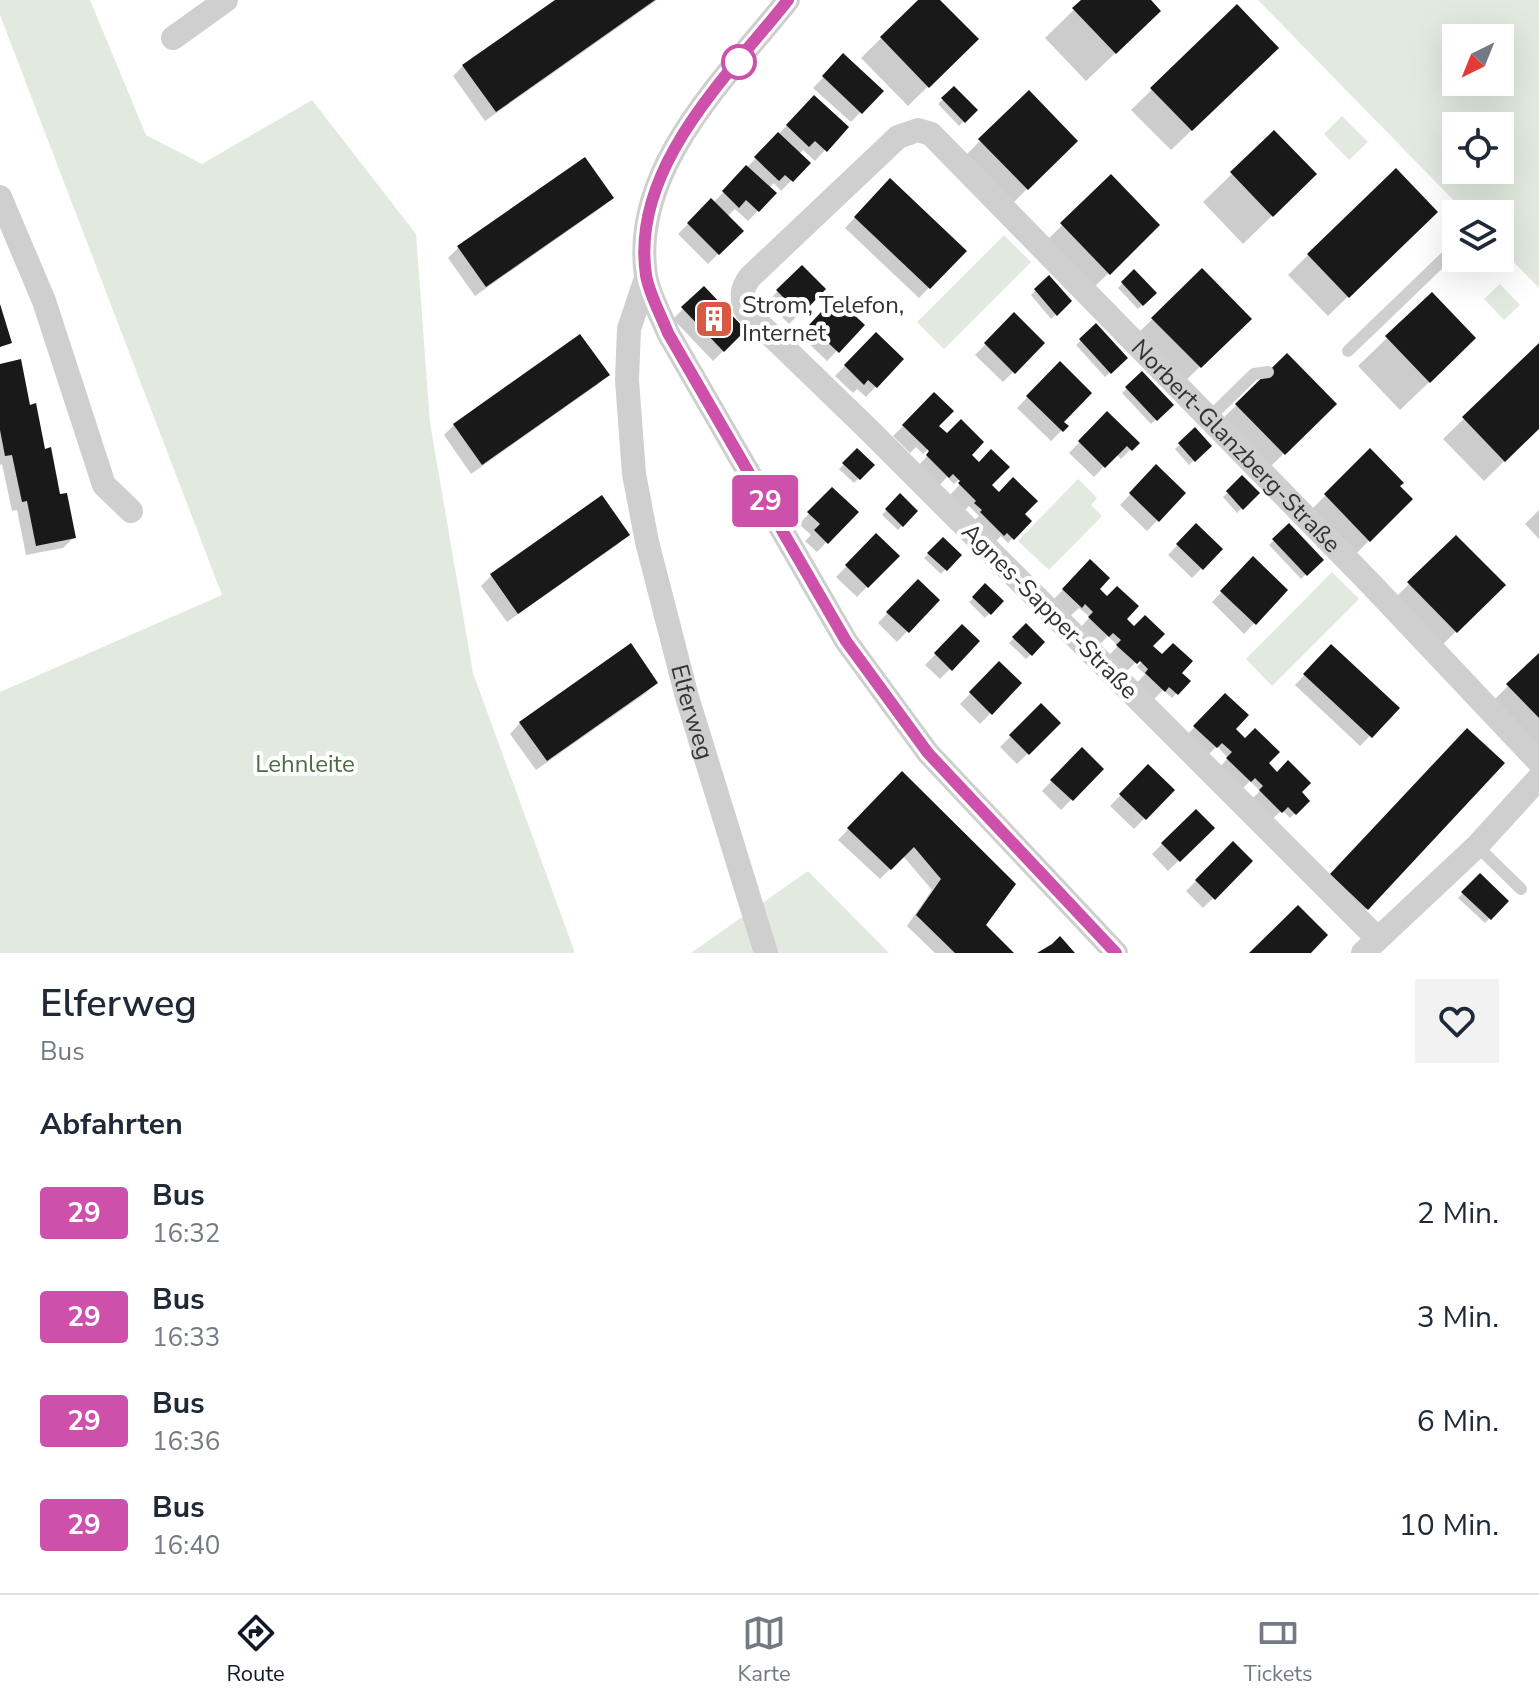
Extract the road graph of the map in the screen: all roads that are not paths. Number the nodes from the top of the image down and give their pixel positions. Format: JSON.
{"nodes":[{"id":1,"x":226,"y":0,"type":"edge"},
{"id":2,"x":788,"y":0,"type":"edge"},
{"id":3,"x":173,"y":38,"type":"dead end"},
{"id":4,"x":931,"y":134,"type":"joint"},
{"id":5,"x":0,"y":197,"type":"edge"},
{"id":6,"x":1442,"y":260,"type":"edge"},
{"id":7,"x":646,"y":278,"type":"junction"},
{"id":8,"x":1348,"y":351,"type":"dead end"},
{"id":9,"x":1268,"y":372,"type":"dead end"},
{"id":10,"x":1209,"y":418,"type":"junction"},
{"id":11,"x":131,"y":511,"type":"dead end"},
{"id":12,"x":1539,"y":762,"type":"edge"},
{"id":13,"x":1539,"y":778,"type":"edge"},
{"id":14,"x":1477,"y":846,"type":"junction"},
{"id":15,"x":1521,"y":889,"type":"dead end"},
{"id":16,"x":1370,"y":946,"type":"edge"},
{"id":17,"x":766,"y":953,"type":"edge"},
{"id":18,"x":1116,"y":953,"type":"edge"}],
"edges":[{"from":1,"to":3,"type":"street"},
{"from":2,"to":7,"type":"street"},
{"from":4,"to":10,"type":"street","name":"Norbert-Glanzberg-Straße"},
{"from":4,"to":16,"type":"street","name":"Agnes-Sapper-Straße"},
{"from":5,"to":11,"type":"street"},
{"from":6,"to":8,"type":"lane"},
{"from":7,"to":17,"type":"street","name":"Elferweg"},
{"from":7,"to":18,"type":"street"},
{"from":9,"to":10,"type":"lane"},
{"from":10,"to":12,"type":"street","name":"Norbert-Glanzberg-Straße"},
{"from":13,"to":14,"type":"street"},
{"from":14,"to":15,"type":"lane"},
{"from":14,"to":16,"type":"street"}]}
